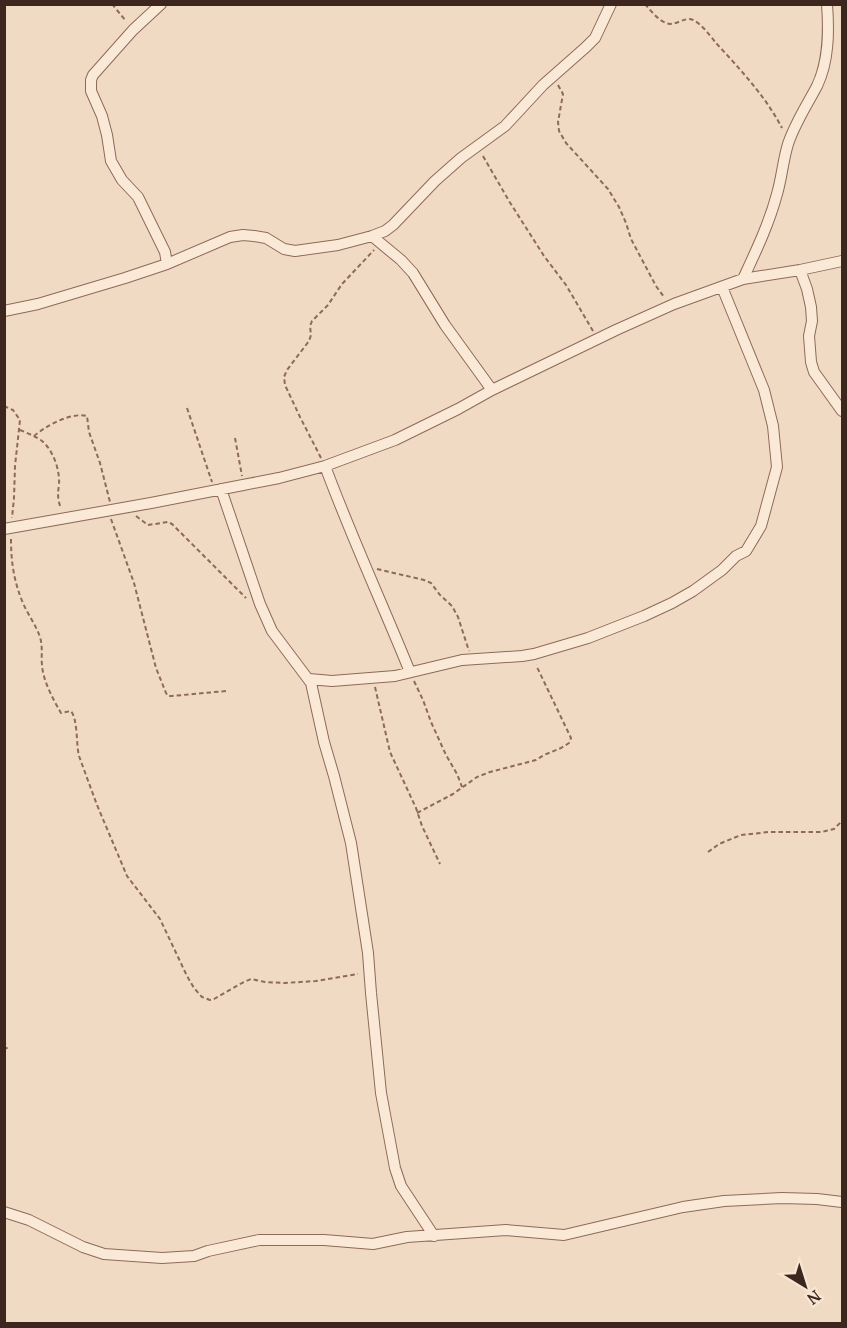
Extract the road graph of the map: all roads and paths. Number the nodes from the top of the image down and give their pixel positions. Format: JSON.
{"nodes":[{"id":1,"x":112,"y":4,"type":"edge"},
{"id":2,"x":160,"y":4,"type":"edge"},
{"id":3,"x":611,"y":4,"type":"edge"},
{"id":4,"x":645,"y":4,"type":"edge"},
{"id":5,"x":826,"y":4,"type":"edge"},
{"id":6,"x":133,"y":30,"type":"junction"},
{"id":7,"x":551,"y":78,"type":"junction"},
{"id":8,"x":789,"y":141,"type":"junction"},
{"id":9,"x":477,"y":147,"type":"junction"},
{"id":10,"x":376,"y":240,"type":"junction"},
{"id":11,"x":843,"y":261,"type":"edge"},
{"id":12,"x":167,"y":264,"type":"junction"},
{"id":13,"x":800,"y":270,"type":"junction"},
{"id":14,"x":743,"y":279,"type":"junction"},
{"id":15,"x":722,"y":287,"type":"junction"},
{"id":16,"x":674,"y":304,"type":"junction"},
{"id":17,"x":4,"y":311,"type":"edge"},
{"id":18,"x":598,"y":338,"type":"junction"},
{"id":19,"x":492,"y":390,"type":"junction"},
{"id":20,"x":4,"y":406,"type":"edge"},
{"id":21,"x":187,"y":408,"type":"dead end"},
{"id":22,"x":843,"y":411,"type":"edge"},
{"id":23,"x":20,"y":430,"type":"junction"},
{"id":24,"x":34,"y":436,"type":"junction"},
{"id":25,"x":235,"y":438,"type":"dead end"},
{"id":26,"x":325,"y":466,"type":"junction"},
{"id":27,"x":243,"y":485,"type":"junction"},
{"id":28,"x":218,"y":490,"type":"junction"},
{"id":29,"x":128,"y":507,"type":"junction"},
{"id":30,"x":110,"y":510,"type":"junction"},
{"id":31,"x":68,"y":518,"type":"junction"},
{"id":32,"x":8,"y":529,"type":"edge"},
{"id":33,"x":366,"y":567,"type":"junction"},
{"id":34,"x":250,"y":602,"type":"dead end"},
{"id":35,"x":531,"y":655,"type":"junction"},
{"id":36,"x":472,"y":659,"type":"junction"},
{"id":37,"x":410,"y":672,"type":"junction"},
{"id":38,"x":373,"y":678,"type":"junction"},
{"id":39,"x":309,"y":679,"type":"junction"},
{"id":40,"x":226,"y":691,"type":"dead end"},
{"id":41,"x":462,"y":787,"type":"junction"},
{"id":42,"x":417,"y":813,"type":"junction"},
{"id":43,"x":843,"y":822,"type":"edge"},
{"id":44,"x":708,"y":852,"type":"dead end"},
{"id":45,"x":440,"y":864,"type":"dead end"},
{"id":46,"x":369,"y":972,"type":"junction"},
{"id":47,"x":4,"y":1040,"type":"edge"},
{"id":48,"x":7,"y":1049,"type":"dead end"},
{"id":49,"x":843,"y":1202,"type":"edge"},
{"id":50,"x":4,"y":1212,"type":"edge"},
{"id":51,"x":434,"y":1236,"type":"junction"}],
"edges":[{"from":1,"to":6,"type":"path"},
{"from":2,"to":6,"type":"street"},
{"from":3,"to":7,"type":"street"},
{"from":4,"to":8,"type":"path"},
{"from":5,"to":8,"type":"street"},
{"from":6,"to":12,"type":"street"},
{"from":7,"to":9,"type":"street"},
{"from":7,"to":16,"type":"path"},
{"from":8,"to":14,"type":"street"},
{"from":9,"to":10,"type":"street"},
{"from":9,"to":18,"type":"path"},
{"from":10,"to":12,"type":"street"},
{"from":10,"to":19,"type":"street"},
{"from":10,"to":26,"type":"path"},
{"from":11,"to":13,"type":"street"},
{"from":12,"to":17,"type":"street"},
{"from":13,"to":14,"type":"street"},
{"from":13,"to":22,"type":"street"},
{"from":14,"to":15,"type":"street"},
{"from":15,"to":16,"type":"street"},
{"from":15,"to":35,"type":"street"},
{"from":16,"to":18,"type":"street"},
{"from":18,"to":19,"type":"street"},
{"from":19,"to":26,"type":"street"},
{"from":20,"to":23,"type":"path"},
{"from":21,"to":28,"type":"path"},
{"from":23,"to":24,"type":"path"},
{"from":23,"to":32,"type":"path"},
{"from":24,"to":30,"type":"path"},
{"from":24,"to":31,"type":"path"},
{"from":25,"to":27,"type":"path"},
{"from":26,"to":27,"type":"street"},
{"from":26,"to":33,"type":"street"},
{"from":27,"to":28,"type":"street"},
{"from":28,"to":29,"type":"street"},
{"from":28,"to":39,"type":"street"},
{"from":29,"to":30,"type":"street"},
{"from":29,"to":34,"type":"path"},
{"from":30,"to":31,"type":"street"},
{"from":30,"to":40,"type":"path"},
{"from":31,"to":32,"type":"street"},
{"from":32,"to":46,"type":"path"},
{"from":33,"to":36,"type":"path"},
{"from":33,"to":37,"type":"street"},
{"from":35,"to":36,"type":"street"},
{"from":35,"to":41,"type":"path"},
{"from":36,"to":37,"type":"street"},
{"from":37,"to":38,"type":"street"},
{"from":37,"to":41,"type":"path"},
{"from":38,"to":39,"type":"street"},
{"from":38,"to":42,"type":"path"},
{"from":39,"to":46,"type":"street"},
{"from":41,"to":42,"type":"path"},
{"from":42,"to":45,"type":"path"},
{"from":43,"to":44,"type":"path"},
{"from":46,"to":51,"type":"street"},
{"from":47,"to":48,"type":"path"},
{"from":49,"to":51,"type":"street"},
{"from":50,"to":51,"type":"street"}]}
